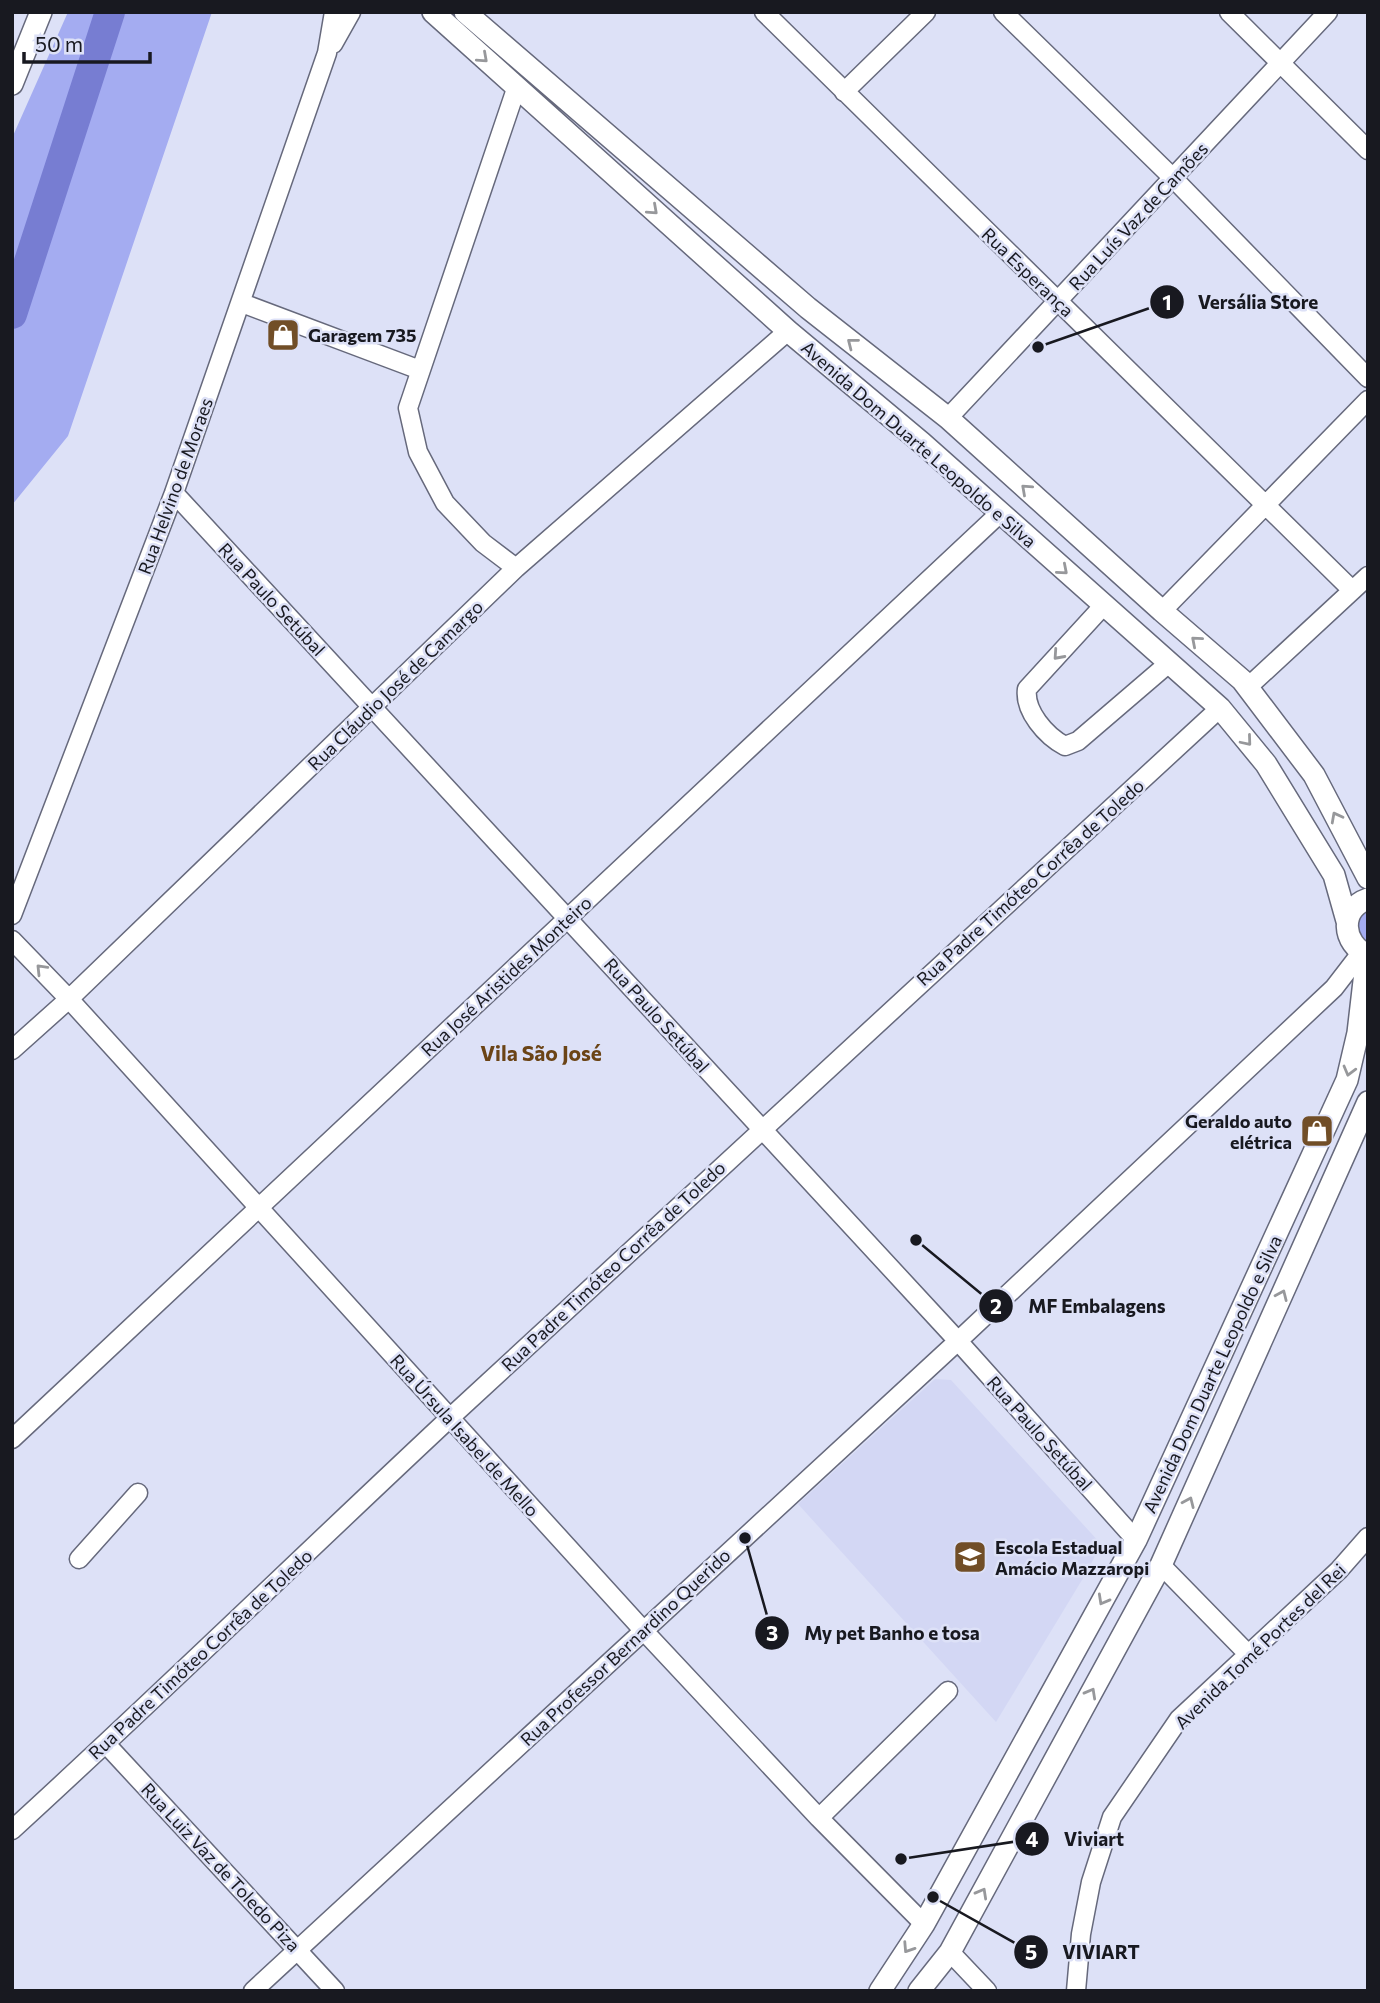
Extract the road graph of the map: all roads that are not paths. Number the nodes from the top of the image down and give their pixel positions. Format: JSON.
{"nodes":[{"id":1,"x":41,"y":12,"type":"edge"},
{"id":2,"x":334,"y":12,"type":"edge"},
{"id":3,"x":351,"y":12,"type":"edge"},
{"id":4,"x":433,"y":12,"type":"edge"},
{"id":5,"x":465,"y":12,"type":"edge"},
{"id":6,"x":764,"y":12,"type":"edge"},
{"id":7,"x":926,"y":12,"type":"edge"},
{"id":8,"x":1003,"y":12,"type":"edge"},
{"id":9,"x":1229,"y":12,"type":"edge"},
{"id":10,"x":1328,"y":12,"type":"edge"},
{"id":11,"x":327,"y":53,"type":"junction"},
{"id":12,"x":1281,"y":62,"type":"junction"},
{"id":13,"x":533,"y":70,"type":"junction"},
{"id":14,"x":12,"y":84,"type":"edge"},
{"id":15,"x":516,"y":89,"type":"junction"},
{"id":16,"x":844,"y":92,"type":"junction"},
{"id":17,"x":1368,"y":150,"type":"edge"},
{"id":18,"x":1174,"y":179,"type":"junction"},
{"id":19,"x":1058,"y":302,"type":"junction"},
{"id":20,"x":242,"y":303,"type":"junction"},
{"id":21,"x":808,"y":308,"type":"junction"},
{"id":22,"x":788,"y":331,"type":"junction"},
{"id":23,"x":420,"y":370,"type":"junction"},
{"id":24,"x":1368,"y":378,"type":"edge"},
{"id":25,"x":1368,"y":400,"type":"edge"},
{"id":26,"x":948,"y":418,"type":"junction"},
{"id":27,"x":174,"y":493,"type":"junction"},
{"id":28,"x":1266,"y":506,"type":"junction"},
{"id":29,"x":999,"y":514,"type":"junction"},
{"id":30,"x":516,"y":568,"type":"junction"},
{"id":31,"x":1368,"y":576,"type":"edge"},
{"id":32,"x":1352,"y":590,"type":"junction"},
{"id":33,"x":1104,"y":605,"type":"junction"},
{"id":34,"x":1162,"y":611,"type":"junction"},
{"id":35,"x":1169,"y":663,"type":"junction"},
{"id":36,"x":1248,"y":687,"type":"junction"},
{"id":37,"x":372,"y":708,"type":"junction"},
{"id":38,"x":1220,"y":708,"type":"junction"},
{"id":39,"x":1368,"y":878,"type":"edge"},
{"id":40,"x":1368,"y":899,"type":"edge"},
{"id":41,"x":12,"y":915,"type":"edge"},
{"id":42,"x":568,"y":917,"type":"junction"},
{"id":43,"x":1347,"y":921,"type":"junction"},
{"id":44,"x":12,"y":940,"type":"edge"},
{"id":45,"x":1365,"y":955,"type":"edge"},
{"id":46,"x":1334,"y":988,"type":"junction"},
{"id":47,"x":1362,"y":998,"type":"junction"},
{"id":48,"x":69,"y":999,"type":"junction"},
{"id":49,"x":12,"y":1050,"type":"edge"},
{"id":50,"x":1368,"y":1102,"type":"edge"},
{"id":51,"x":761,"y":1129,"type":"junction"},
{"id":52,"x":259,"y":1210,"type":"junction"},
{"id":53,"x":958,"y":1341,"type":"junction"},
{"id":54,"x":450,"y":1418,"type":"junction"},
{"id":55,"x":1187,"y":1429,"type":"junction"},
{"id":56,"x":12,"y":1439,"type":"edge"},
{"id":57,"x":1216,"y":1441,"type":"junction"},
{"id":58,"x":138,"y":1493,"type":"dead end"},
{"id":59,"x":1368,"y":1537,"type":"edge"},
{"id":60,"x":1136,"y":1540,"type":"junction"},
{"id":61,"x":79,"y":1559,"type":"dead end"},
{"id":62,"x":1161,"y":1565,"type":"junction"},
{"id":63,"x":643,"y":1630,"type":"junction"},
{"id":64,"x":1249,"y":1655,"type":"junction"},
{"id":65,"x":948,"y":1691,"type":"dead end"},
{"id":66,"x":106,"y":1744,"type":"junction"},
{"id":67,"x":988,"y":1807,"type":"junction"},
{"id":68,"x":819,"y":1818,"type":"junction"},
{"id":69,"x":1020,"y":1824,"type":"junction"},
{"id":70,"x":12,"y":1830,"type":"edge"},
{"id":71,"x":924,"y":1924,"type":"junction"},
{"id":72,"x":298,"y":1949,"type":"junction"},
{"id":73,"x":950,"y":1952,"type":"junction"},
{"id":74,"x":253,"y":1991,"type":"edge"},
{"id":75,"x":335,"y":1991,"type":"edge"},
{"id":76,"x":880,"y":1991,"type":"edge"},
{"id":77,"x":919,"y":1991,"type":"edge"},
{"id":78,"x":987,"y":1991,"type":"edge"},
{"id":79,"x":1076,"y":1991,"type":"edge"}],
"edges":[{"from":1,"to":14,"type":"main road"},
{"from":2,"to":11,"type":"street","name":"Rua Helvino de Moraes"},
{"from":3,"to":11,"type":"street","name":"Rua Helvino de Moraes"},
{"from":4,"to":15,"type":"main road","name":"Avenida Dom Duarte Leopoldo e Silva","one_way":true},
{"from":5,"to":13,"type":"main road","name":"Avenida Dom Duarte Leopoldo e Silva"},
{"from":6,"to":16,"type":"street","name":"Rua Esperança"},
{"from":7,"to":16,"type":"street"},
{"from":8,"to":18,"type":"street"},
{"from":9,"to":12,"type":"street"},
{"from":10,"to":12,"type":"street","name":"Rua Luís Vaz de Camões"},
{"from":11,"to":20,"type":"street","name":"Rua Helvino de Moraes"},
{"from":12,"to":17,"type":"street"},
{"from":12,"to":18,"type":"street","name":"Rua Luís Vaz de Camões"},
{"from":13,"to":15,"type":"main road"},
{"from":13,"to":21,"type":"main road","name":"Avenida Dom Duarte Leopoldo e Silva"},
{"from":15,"to":22,"type":"main road","name":"Avenida Dom Duarte Leopoldo e Silva","one_way":true},
{"from":15,"to":23,"type":"street"},
{"from":16,"to":19,"type":"street","name":"Rua Esperança"},
{"from":18,"to":19,"type":"street","name":"Rua Luís Vaz de Camões"},
{"from":18,"to":24,"type":"street"},
{"from":19,"to":26,"type":"street","name":"Rua Luís Vaz de Camões"},
{"from":19,"to":28,"type":"street","name":"Rua Esperança"},
{"from":20,"to":23,"type":"street"},
{"from":20,"to":27,"type":"street","name":"Rua Helvino de Moraes"},
{"from":21,"to":22,"type":"main road"},
{"from":26,"to":21,"type":"main road","name":"Avenida Dom Duarte Leopoldo e Silva","one_way":true},
{"from":22,"to":29,"type":"main road","name":"Avenida Dom Duarte Leopoldo e Silva"},
{"from":22,"to":30,"type":"street","name":"Rua Cláudio José de Camargo"},
{"from":23,"to":30,"type":"street"},
{"from":25,"to":28,"type":"street"},
{"from":34,"to":26,"type":"main road","name":"Avenida Dom Duarte Leopoldo e Silva","one_way":true},
{"from":27,"to":37,"type":"street","name":"Rua Paulo Setúbal"},
{"from":27,"to":41,"type":"street","name":"Rua Helvino de Moraes"},
{"from":28,"to":32,"type":"street","name":"Rua Esperança"},
{"from":28,"to":34,"type":"street"},
{"from":29,"to":33,"type":"main road","name":"Avenida Dom Duarte Leopoldo e Silva","one_way":true},
{"from":29,"to":42,"type":"street","name":"Rua José Aristides Monteiro"},
{"from":30,"to":37,"type":"street","name":"Rua Cláudio José de Camargo"},
{"from":31,"to":32,"type":"street"},
{"from":32,"to":36,"type":"street"},
{"from":33,"to":35,"type":"main road","name":"Avenida Dom Duarte Leopoldo e Silva"},
{"from":33,"to":35,"type":"street","one_way":true},
{"from":36,"to":34,"type":"main road","name":"Avenida Dom Duarte Leopoldo e Silva","one_way":true},
{"from":35,"to":38,"type":"main road","name":"Avenida Dom Duarte Leopoldo e Silva"},
{"from":39,"to":36,"type":"main road","name":"Avenida Dom Duarte Leopoldo e Silva","one_way":true},
{"from":37,"to":42,"type":"street","name":"Rua Paulo Setúbal"},
{"from":37,"to":48,"type":"street","name":"Rua Cláudio José de Camargo"},
{"from":38,"to":43,"type":"main road","name":"Avenida Dom Duarte Leopoldo e Silva","one_way":true},
{"from":38,"to":51,"type":"street","name":"Rua Padre Timóteo Corrêa de Toledo"},
{"from":40,"to":43,"type":"main road"},
{"from":42,"to":51,"type":"street","name":"Rua Paulo Setúbal"},
{"from":42,"to":52,"type":"street","name":"Rua José Aristides Monteiro"},
{"from":43,"to":45,"type":"main road","name":"Avenida Dom Duarte Leopoldo e Silva"},
{"from":48,"to":44,"type":"street","name":"Rua Úrsula Isabel de Mello","one_way":true},
{"from":45,"to":46,"type":"street","name":"Rua Professor Bernardino Querido"},
{"from":45,"to":47,"type":"main road","name":"Avenida Dom Duarte Leopoldo e Silva"},
{"from":46,"to":47,"type":"street"},
{"from":46,"to":53,"type":"street","name":"Rua Professor Bernardino Querido"},
{"from":47,"to":55,"type":"main road","name":"Avenida Dom Duarte Leopoldo e Silva","one_way":true},
{"from":48,"to":49,"type":"street","name":"Rua Cláudio José de Camargo"},
{"from":48,"to":52,"type":"street","name":"Rua Úrsula Isabel de Mello"},
{"from":57,"to":50,"type":"main road","name":"Avenida Dom Duarte Leopoldo e Silva","one_way":true},
{"from":51,"to":53,"type":"street","name":"Rua Paulo Setúbal"},
{"from":51,"to":54,"type":"street","name":"Rua Padre Timóteo Corrêa de Toledo"},
{"from":52,"to":54,"type":"street","name":"Rua Úrsula Isabel de Mello"},
{"from":52,"to":56,"type":"street","name":"Rua José Aristides Monteiro"},
{"from":53,"to":60,"type":"street","name":"Rua Paulo Setúbal"},
{"from":53,"to":63,"type":"street","name":"Rua Professor Bernardino Querido"},
{"from":54,"to":63,"type":"street","name":"Rua Úrsula Isabel de Mello"},
{"from":54,"to":66,"type":"street","name":"Rua Padre Timóteo Corrêa de Toledo"},
{"from":55,"to":57,"type":"main road"},
{"from":55,"to":60,"type":"main road","name":"Avenida Dom Duarte Leopoldo e Silva"},
{"from":62,"to":57,"type":"main road","name":"Avenida Dom Duarte Leopoldo e Silva","one_way":true},
{"from":58,"to":61,"type":"street"},
{"from":59,"to":64,"type":"street","name":"Avenida Tomé Portes del Rei"},
{"from":60,"to":67,"type":"main road","name":"Avenida Dom Duarte Leopoldo e Silva","one_way":true},
{"from":62,"to":64,"type":"street"},
{"from":69,"to":62,"type":"main road","name":"Avenida Dom Duarte Leopoldo e Silva","one_way":true},
{"from":63,"to":68,"type":"street","name":"Rua Úrsula Isabel de Mello"},
{"from":63,"to":72,"type":"street","name":"Rua Professor Bernardino Querido"},
{"from":64,"to":79,"type":"street","name":"Avenida Tomé Portes del Rei"},
{"from":65,"to":68,"type":"street"},
{"from":66,"to":70,"type":"street","name":"Rua Padre Timóteo Corrêa de Toledo"},
{"from":66,"to":72,"type":"street","name":"Rua Luiz Vaz de Toledo Piza"},
{"from":67,"to":69,"type":"main road"},
{"from":67,"to":71,"type":"main road","name":"Avenida Dom Duarte Leopoldo e Silva"},
{"from":68,"to":71,"type":"street","name":"Rua Úrsula Isabel de Mello"},
{"from":73,"to":69,"type":"main road","name":"Avenida Dom Duarte Leopoldo e Silva","one_way":true},
{"from":71,"to":76,"type":"main road","name":"Avenida Dom Duarte Leopoldo e Silva","one_way":true},
{"from":72,"to":74,"type":"street","name":"Rua Professor Bernardino Querido"},
{"from":72,"to":75,"type":"street","name":"Rua Luiz Vaz de Toledo Piza"},
{"from":73,"to":77,"type":"main road","name":"Avenida Dom Duarte Leopoldo e Silva"},
{"from":73,"to":78,"type":"street"}]}
